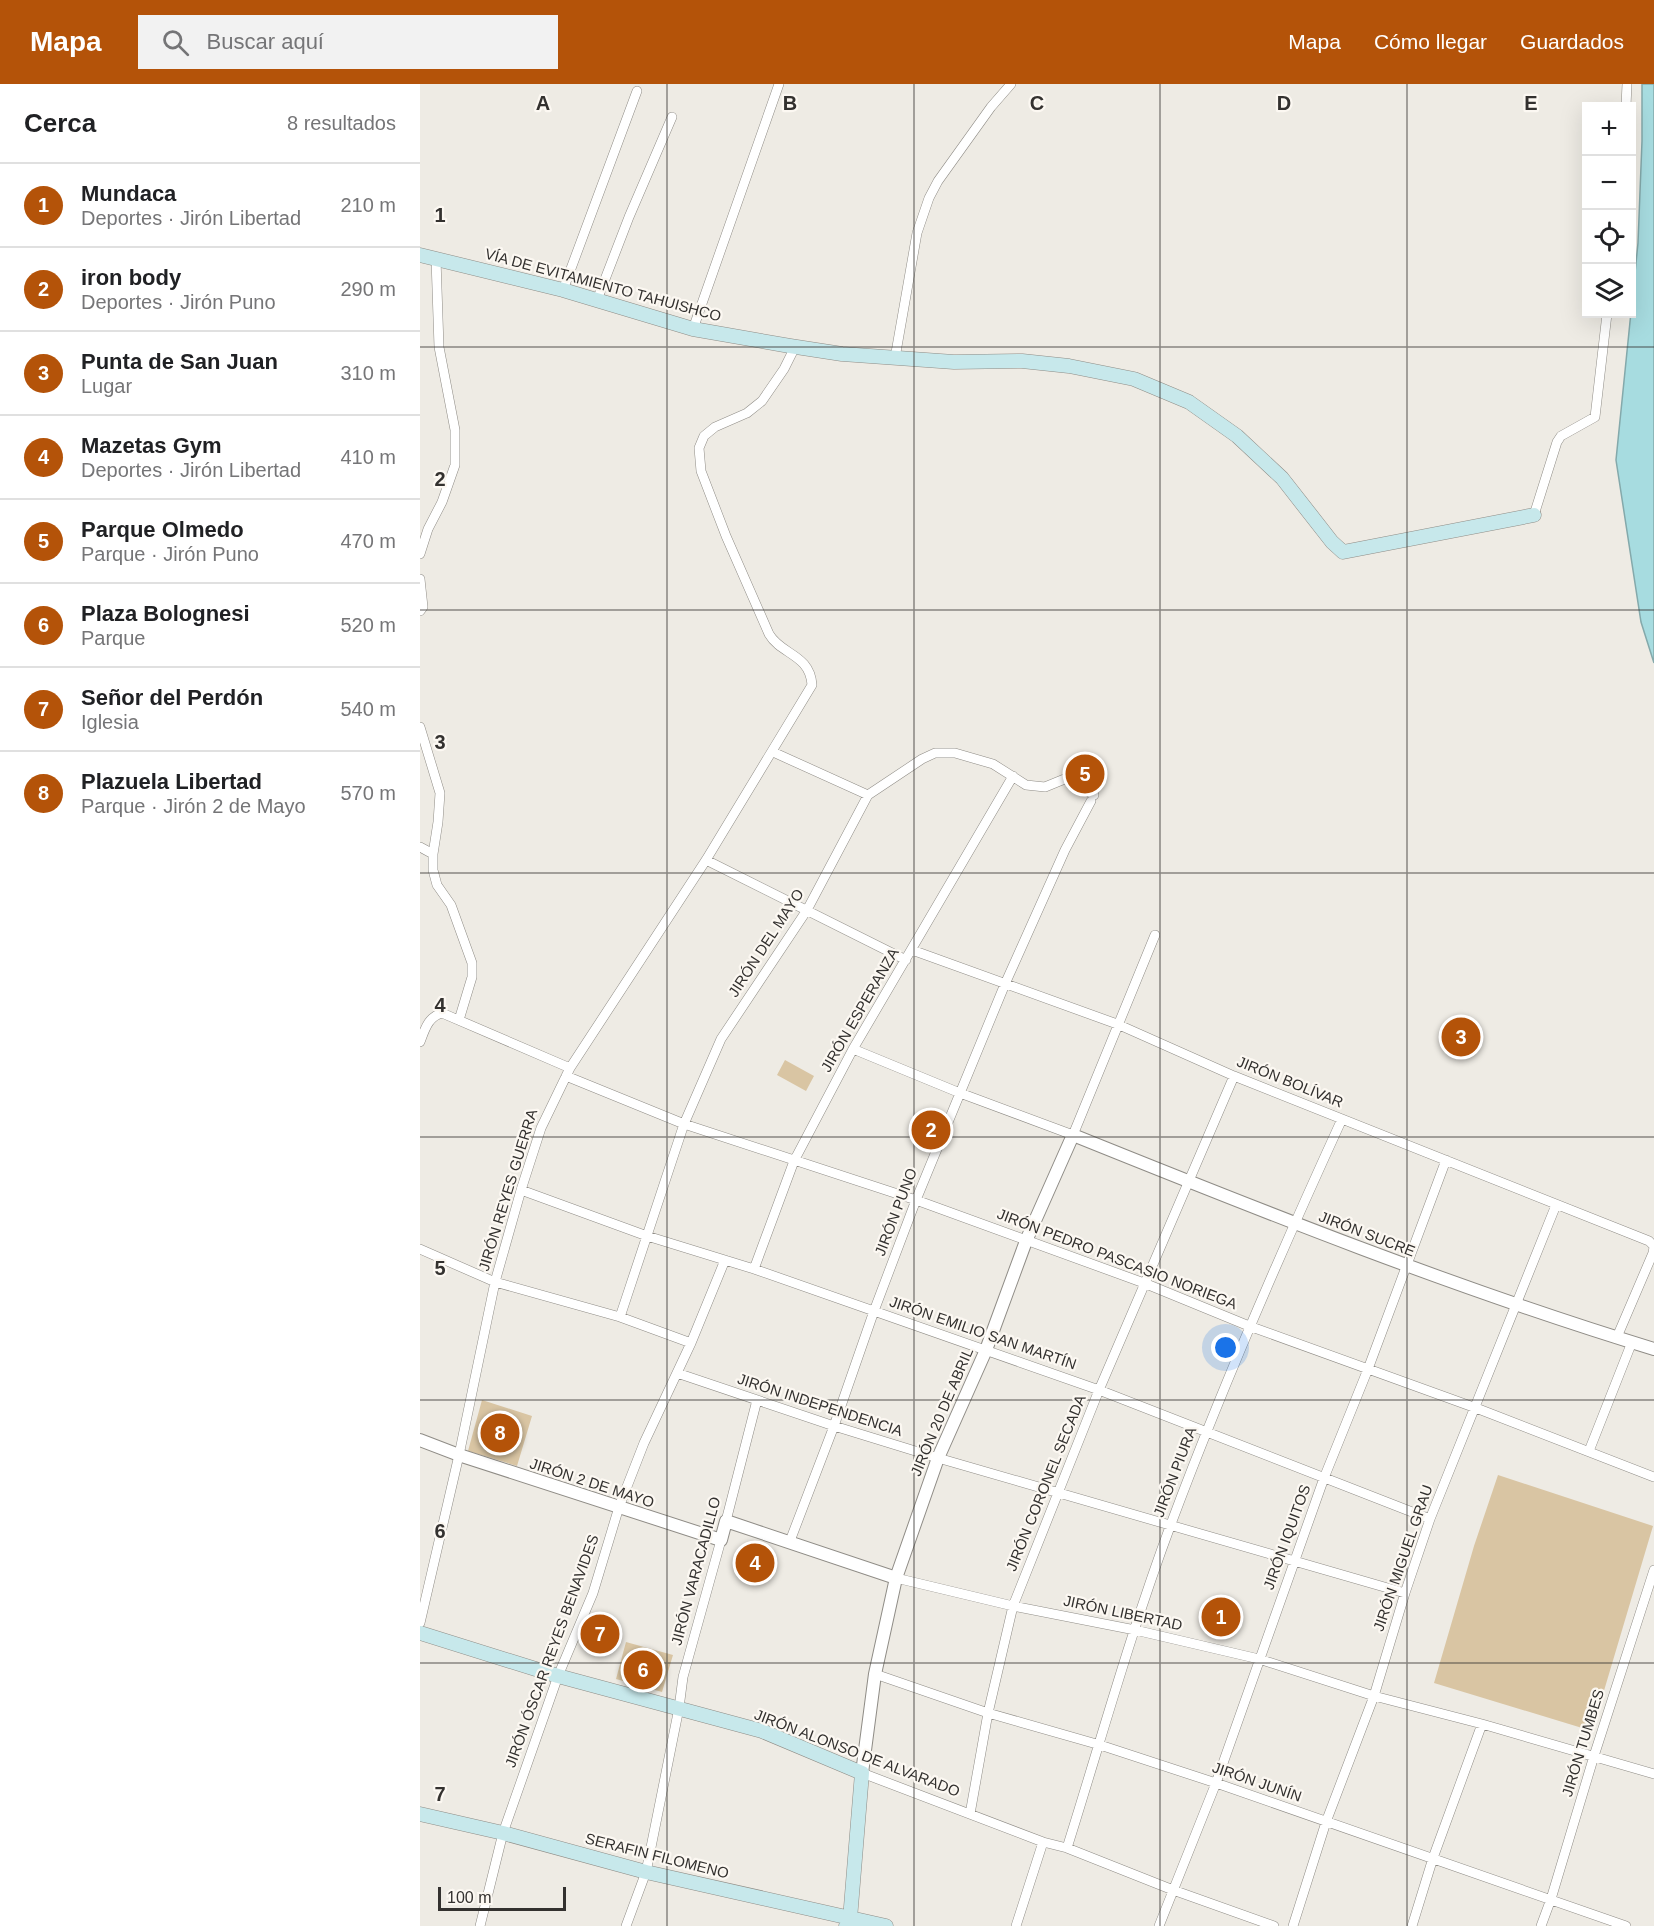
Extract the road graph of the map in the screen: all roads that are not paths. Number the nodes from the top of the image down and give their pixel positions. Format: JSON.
{"nodes":[{"id":1,"x":779,"y":84,"type":"edge"},
{"id":2,"x":1011,"y":84,"type":"edge"},
{"id":3,"x":1627,"y":84,"type":"edge"},
{"id":4,"x":637,"y":91,"type":"dead end"},
{"id":5,"x":1626,"y":102,"type":"edge"},
{"id":6,"x":672,"y":117,"type":"dead end"},
{"id":7,"x":420,"y":255,"type":"edge"},
{"id":8,"x":436,"y":259,"type":"junction"},
{"id":9,"x":563,"y":290,"type":"junction"},
{"id":10,"x":597,"y":300,"type":"junction"},
{"id":11,"x":1607,"y":318,"type":"edge"},
{"id":12,"x":693,"y":329,"type":"junction"},
{"id":13,"x":795,"y":347,"type":"junction"},
{"id":14,"x":895,"y":358,"type":"junction"},
{"id":15,"x":1534,"y":515,"type":"joint"},
{"id":16,"x":420,"y":554,"type":"edge"},
{"id":17,"x":420,"y":579,"type":"edge"},
{"id":18,"x":420,"y":611,"type":"edge"},
{"id":19,"x":420,"y":727,"type":"edge"},
{"id":20,"x":773,"y":752,"type":"junction"},
{"id":21,"x":1013,"y":776,"type":"junction"},
{"id":22,"x":1067,"y":778,"type":"joint"},
{"id":23,"x":868,"y":795,"type":"junction"},
{"id":24,"x":420,"y":848,"type":"edge"},
{"id":25,"x":433,"y":854,"type":"junction"},
{"id":26,"x":706,"y":861,"type":"junction"},
{"id":27,"x":807,"y":910,"type":"junction"},
{"id":28,"x":1155,"y":935,"type":"dead end"},
{"id":29,"x":912,"y":950,"type":"junction"},
{"id":30,"x":906,"y":960,"type":"junction"},
{"id":31,"x":1005,"y":984,"type":"junction"},
{"id":32,"x":459,"y":1020,"type":"junction"},
{"id":33,"x":1117,"y":1024,"type":"junction"},
{"id":34,"x":420,"y":1042,"type":"edge"},
{"id":35,"x":853,"y":1048,"type":"junction"},
{"id":36,"x":568,"y":1072,"type":"junction"},
{"id":37,"x":1234,"y":1076,"type":"junction"},
{"id":38,"x":960,"y":1093,"type":"junction"},
{"id":39,"x":1342,"y":1119,"type":"junction"},
{"id":40,"x":684,"y":1124,"type":"junction"},
{"id":41,"x":1073,"y":1135,"type":"junction"},
{"id":42,"x":1446,"y":1160,"type":"junction"},
{"id":43,"x":794,"y":1161,"type":"junction"},
{"id":44,"x":1188,"y":1182,"type":"junction"},
{"id":45,"x":521,"y":1190,"type":"junction"},
{"id":46,"x":916,"y":1200,"type":"junction"},
{"id":47,"x":1556,"y":1205,"type":"junction"},
{"id":48,"x":1294,"y":1223,"type":"junction"},
{"id":49,"x":647,"y":1236,"type":"junction"},
{"id":50,"x":1026,"y":1241,"type":"junction"},
{"id":51,"x":1654,"y":1246,"type":"edge"},
{"id":52,"x":420,"y":1249,"type":"edge"},
{"id":53,"x":725,"y":1260,"type":"junction"},
{"id":54,"x":1408,"y":1265,"type":"junction"},
{"id":55,"x":754,"y":1269,"type":"junction"},
{"id":56,"x":495,"y":1282,"type":"junction"},
{"id":57,"x":1144,"y":1283,"type":"junction"},
{"id":58,"x":626,"y":1301,"type":"junction"},
{"id":59,"x":1517,"y":1306,"type":"junction"},
{"id":60,"x":874,"y":1311,"type":"junction"},
{"id":61,"x":606,"y":1313,"type":"junction"},
{"id":62,"x":620,"y":1317,"type":"junction"},
{"id":63,"x":1249,"y":1326,"type":"junction"},
{"id":64,"x":1617,"y":1337,"type":"junction"},
{"id":65,"x":1632,"y":1342,"type":"junction"},
{"id":66,"x":692,"y":1343,"type":"junction"},
{"id":67,"x":1654,"y":1349,"type":"edge"},
{"id":68,"x":986,"y":1350,"type":"junction"},
{"id":69,"x":1368,"y":1369,"type":"junction"},
{"id":70,"x":677,"y":1373,"type":"junction"},
{"id":71,"x":1099,"y":1390,"type":"junction"},
{"id":72,"x":758,"y":1400,"type":"junction"},
{"id":73,"x":1476,"y":1408,"type":"junction"},
{"id":74,"x":834,"y":1426,"type":"junction"},
{"id":75,"x":1207,"y":1433,"type":"junction"},
{"id":76,"x":420,"y":1440,"type":"edge"},
{"id":77,"x":1589,"y":1451,"type":"junction"},
{"id":78,"x":459,"y":1455,"type":"junction"},
{"id":79,"x":938,"y":1458,"type":"junction"},
{"id":80,"x":1654,"y":1477,"type":"edge"},
{"id":81,"x":1324,"y":1478,"type":"junction"},
{"id":82,"x":1058,"y":1494,"type":"junction"},
{"id":83,"x":619,"y":1507,"type":"junction"},
{"id":84,"x":1430,"y":1519,"type":"junction"},
{"id":85,"x":726,"y":1521,"type":"junction"},
{"id":86,"x":1171,"y":1525,"type":"junction"},
{"id":87,"x":721,"y":1540,"type":"junction"},
{"id":88,"x":790,"y":1541,"type":"junction"},
{"id":89,"x":1295,"y":1561,"type":"junction"},
{"id":90,"x":1654,"y":1570,"type":"edge"},
{"id":91,"x":896,"y":1578,"type":"junction"},
{"id":92,"x":1405,"y":1593,"type":"junction"},
{"id":93,"x":1013,"y":1606,"type":"junction"},
{"id":94,"x":420,"y":1623,"type":"edge"},
{"id":95,"x":1135,"y":1630,"type":"junction"},
{"id":96,"x":420,"y":1633,"type":"edge"},
{"id":97,"x":1259,"y":1659,"type":"junction"},
{"id":98,"x":875,"y":1674,"type":"junction"},
{"id":99,"x":558,"y":1676,"type":"junction"},
{"id":100,"x":1374,"y":1696,"type":"junction"},
{"id":101,"x":679,"y":1708,"type":"junction"},
{"id":102,"x":988,"y":1713,"type":"junction"},
{"id":103,"x":1482,"y":1724,"type":"junction"},
{"id":104,"x":1100,"y":1745,"type":"junction"},
{"id":105,"x":1594,"y":1756,"type":"junction"},
{"id":106,"x":862,"y":1773,"type":"junction"},
{"id":107,"x":1654,"y":1774,"type":"edge"},
{"id":108,"x":1216,"y":1783,"type":"junction"},
{"id":109,"x":420,"y":1814,"type":"edge"},
{"id":110,"x":970,"y":1815,"type":"junction"},
{"id":111,"x":1326,"y":1822,"type":"junction"},
{"id":112,"x":503,"y":1833,"type":"junction"},
{"id":113,"x":1043,"y":1842,"type":"junction"},
{"id":114,"x":1066,"y":1848,"type":"junction"},
{"id":115,"x":1433,"y":1858,"type":"junction"},
{"id":116,"x":646,"y":1872,"type":"junction"},
{"id":117,"x":1173,"y":1890,"type":"junction"},
{"id":118,"x":1551,"y":1899,"type":"junction"},
{"id":119,"x":848,"y":1922,"type":"edge"},
{"id":120,"x":480,"y":1926,"type":"edge"},
{"id":121,"x":626,"y":1926,"type":"edge"},
{"id":122,"x":886,"y":1926,"type":"edge"},
{"id":123,"x":1016,"y":1926,"type":"edge"},
{"id":124,"x":1159,"y":1926,"type":"edge"},
{"id":125,"x":1274,"y":1926,"type":"edge"},
{"id":126,"x":1293,"y":1926,"type":"edge"},
{"id":127,"x":1412,"y":1926,"type":"edge"},
{"id":128,"x":1541,"y":1926,"type":"edge"},
{"id":129,"x":1626,"y":1926,"type":"edge"}],
"edges":[{"from":1,"to":12,"type":"street"},
{"from":2,"to":14,"type":"street"},
{"from":3,"to":5,"type":"street"},
{"from":4,"to":9,"type":"street"},
{"from":6,"to":10,"type":"street"},
{"from":7,"to":8,"type":"main road","name":"VÍA DE EVITAMIENTO TAHUISHCO"},
{"from":8,"to":9,"type":"main road","name":"VÍA DE EVITAMIENTO TAHUISHCO"},
{"from":8,"to":16,"type":"street"},
{"from":9,"to":10,"type":"main road","name":"VÍA DE EVITAMIENTO TAHUISHCO"},
{"from":10,"to":12,"type":"main road","name":"VÍA DE EVITAMIENTO TAHUISHCO"},
{"from":11,"to":15,"type":"street"},
{"from":12,"to":13,"type":"main road","name":"VÍA DE EVITAMIENTO TAHUISHCO"},
{"from":13,"to":14,"type":"main road","name":"VÍA DE EVITAMIENTO TAHUISHCO"},
{"from":13,"to":20,"type":"street","name":"JIRÓN REYES GUERRA"},
{"from":14,"to":15,"type":"main road","name":"VÍA DE EVITAMIENTO TAHUISHCO"},
{"from":17,"to":18,"type":"street"},
{"from":19,"to":25,"type":"street"},
{"from":20,"to":23,"type":"street"},
{"from":20,"to":26,"type":"street","name":"JIRÓN REYES GUERRA"},
{"from":21,"to":22,"type":"street","name":"JIRÓN DEL MAYO"},
{"from":21,"to":23,"type":"street","name":"JIRÓN DEL MAYO"},
{"from":21,"to":29,"type":"street","name":"JIRÓN ESPERANZA"},
{"from":22,"to":31,"type":"street","name":"JIRÓN PUNO"},
{"from":23,"to":27,"type":"street","name":"JIRÓN DEL MAYO"},
{"from":24,"to":25,"type":"street"},
{"from":25,"to":32,"type":"street"},
{"from":26,"to":27,"type":"street"},
{"from":26,"to":36,"type":"street","name":"JIRÓN REYES GUERRA"},
{"from":27,"to":30,"type":"street"},
{"from":27,"to":40,"type":"street","name":"JIRÓN DEL MAYO"},
{"from":28,"to":33,"type":"street","name":"JIRÓN 20 DE ABRIL"},
{"from":29,"to":30,"type":"street","name":"JIRÓN ESPERANZA"},
{"from":29,"to":31,"type":"street","name":"JIRÓN BOLÍVAR"},
{"from":30,"to":35,"type":"street","name":"JIRÓN ESPERANZA"},
{"from":31,"to":33,"type":"street","name":"JIRÓN BOLÍVAR"},
{"from":31,"to":38,"type":"street","name":"JIRÓN PUNO"},
{"from":32,"to":34,"type":"street","name":"JIRÓN PEDRO PASCASIO NORIEGA"},
{"from":32,"to":36,"type":"street","name":"JIRÓN PEDRO PASCASIO NORIEGA"},
{"from":33,"to":37,"type":"street","name":"JIRÓN BOLÍVAR"},
{"from":33,"to":41,"type":"street","name":"JIRÓN 20 DE ABRIL"},
{"from":35,"to":38,"type":"street"},
{"from":35,"to":43,"type":"street","name":"JIRÓN ESPERANZA"},
{"from":36,"to":40,"type":"street","name":"JIRÓN PEDRO PASCASIO NORIEGA"},
{"from":36,"to":45,"type":"street","name":"JIRÓN REYES GUERRA"},
{"from":37,"to":39,"type":"street","name":"JIRÓN BOLÍVAR"},
{"from":37,"to":44,"type":"street","name":"JIRÓN CORONEL SECADA"},
{"from":38,"to":41,"type":"street"},
{"from":38,"to":46,"type":"street","name":"JIRÓN PUNO"},
{"from":39,"to":42,"type":"street","name":"JIRÓN BOLÍVAR"},
{"from":39,"to":48,"type":"street","name":"JIRÓN PIURA"},
{"from":40,"to":43,"type":"street","name":"JIRÓN PEDRO PASCASIO NORIEGA"},
{"from":40,"to":49,"type":"street","name":"JIRÓN DEL MAYO"},
{"from":41,"to":44,"type":"street","name":"JIRÓN SUCRE"},
{"from":41,"to":50,"type":"street","name":"JIRÓN 20 DE ABRIL"},
{"from":42,"to":47,"type":"street","name":"JIRÓN BOLÍVAR"},
{"from":42,"to":54,"type":"street","name":"JIRÓN IQUITOS"},
{"from":43,"to":46,"type":"street","name":"JIRÓN PEDRO PASCASIO NORIEGA"},
{"from":43,"to":55,"type":"street","name":"JIRÓN ESPERANZA"},
{"from":44,"to":48,"type":"street","name":"JIRÓN SUCRE"},
{"from":44,"to":57,"type":"street","name":"JIRÓN CORONEL SECADA"},
{"from":45,"to":49,"type":"street","name":"JIRÓN EMILIO SAN MARTÍN"},
{"from":45,"to":56,"type":"street","name":"JIRÓN REYES GUERRA"},
{"from":46,"to":50,"type":"street","name":"JIRÓN PEDRO PASCASIO NORIEGA"},
{"from":46,"to":60,"type":"street","name":"JIRÓN PUNO"},
{"from":47,"to":51,"type":"street","name":"JIRÓN BOLÍVAR"},
{"from":47,"to":59,"type":"street","name":"JIRÓN MIGUEL GRAU"},
{"from":48,"to":54,"type":"street","name":"JIRÓN SUCRE"},
{"from":48,"to":63,"type":"street","name":"JIRÓN PIURA"},
{"from":49,"to":53,"type":"street","name":"JIRÓN EMILIO SAN MARTÍN"},
{"from":49,"to":58,"type":"street","name":"JIRÓN DEL MAYO"},
{"from":50,"to":57,"type":"street","name":"JIRÓN PEDRO PASCASIO NORIEGA"},
{"from":50,"to":68,"type":"street","name":"JIRÓN 20 DE ABRIL"},
{"from":51,"to":64,"type":"street"},
{"from":52,"to":56,"type":"street"},
{"from":53,"to":55,"type":"street","name":"JIRÓN EMILIO SAN MARTÍN"},
{"from":53,"to":66,"type":"street","name":"JIRÓN ÓSCAR REYES BENAVIDES"},
{"from":54,"to":59,"type":"street","name":"JIRÓN SUCRE"},
{"from":54,"to":69,"type":"street","name":"JIRÓN IQUITOS"},
{"from":55,"to":60,"type":"street","name":"JIRÓN EMILIO SAN MARTÍN"},
{"from":56,"to":61,"type":"street"},
{"from":56,"to":78,"type":"street","name":"JIRÓN REYES GUERRA"},
{"from":57,"to":63,"type":"street","name":"JIRÓN PEDRO PASCASIO NORIEGA"},
{"from":57,"to":71,"type":"street","name":"JIRÓN CORONEL SECADA"},
{"from":58,"to":61,"type":"street"},
{"from":58,"to":62,"type":"street","name":"JIRÓN DEL MAYO"},
{"from":59,"to":64,"type":"street","name":"JIRÓN SUCRE"},
{"from":59,"to":73,"type":"street","name":"JIRÓN MIGUEL GRAU"},
{"from":60,"to":68,"type":"street","name":"JIRÓN EMILIO SAN MARTÍN"},
{"from":60,"to":74,"type":"street","name":"JIRÓN PUNO"},
{"from":61,"to":62,"type":"street"},
{"from":62,"to":66,"type":"street"},
{"from":63,"to":69,"type":"street","name":"JIRÓN PEDRO PASCASIO NORIEGA"},
{"from":63,"to":75,"type":"street","name":"JIRÓN PIURA"},
{"from":64,"to":65,"type":"street","name":"JIRÓN SUCRE"},
{"from":65,"to":67,"type":"street","name":"JIRÓN SUCRE"},
{"from":65,"to":77,"type":"street"},
{"from":66,"to":70,"type":"street","name":"JIRÓN ÓSCAR REYES BENAVIDES"},
{"from":68,"to":71,"type":"street","name":"JIRÓN EMILIO SAN MARTÍN"},
{"from":68,"to":79,"type":"street","name":"JIRÓN 20 DE ABRIL"},
{"from":69,"to":73,"type":"street","name":"JIRÓN PEDRO PASCASIO NORIEGA"},
{"from":69,"to":81,"type":"street","name":"JIRÓN IQUITOS"},
{"from":70,"to":72,"type":"street","name":"JIRÓN INDEPENDENCIA"},
{"from":70,"to":83,"type":"street","name":"JIRÓN ÓSCAR REYES BENAVIDES"},
{"from":71,"to":75,"type":"street","name":"JIRÓN EMILIO SAN MARTÍN"},
{"from":71,"to":82,"type":"street","name":"JIRÓN CORONEL SECADA"},
{"from":72,"to":74,"type":"street","name":"JIRÓN INDEPENDENCIA"},
{"from":72,"to":85,"type":"street","name":"JIRÓN VARACADILLO"},
{"from":73,"to":77,"type":"street","name":"JIRÓN PEDRO PASCASIO NORIEGA"},
{"from":73,"to":84,"type":"street","name":"JIRÓN MIGUEL GRAU"},
{"from":74,"to":79,"type":"street","name":"JIRÓN INDEPENDENCIA"},
{"from":74,"to":88,"type":"street","name":"JIRÓN PUNO"},
{"from":75,"to":81,"type":"street","name":"JIRÓN EMILIO SAN MARTÍN"},
{"from":75,"to":86,"type":"street","name":"JIRÓN PIURA"},
{"from":76,"to":78,"type":"street","name":"JIRÓN 2 DE MAYO"},
{"from":77,"to":80,"type":"street","name":"JIRÓN PEDRO PASCASIO NORIEGA"},
{"from":78,"to":83,"type":"street","name":"JIRÓN 2 DE MAYO"},
{"from":78,"to":94,"type":"street","name":"JIRÓN REYES GUERRA"},
{"from":79,"to":82,"type":"street","name":"JIRÓN INDEPENDENCIA"},
{"from":79,"to":91,"type":"street","name":"JIRÓN 20 DE ABRIL"},
{"from":81,"to":84,"type":"street","name":"JIRÓN EMILIO SAN MARTÍN"},
{"from":81,"to":89,"type":"street","name":"JIRÓN IQUITOS"},
{"from":82,"to":86,"type":"street","name":"JIRÓN INDEPENDENCIA"},
{"from":82,"to":93,"type":"street","name":"JIRÓN CORONEL SECADA"},
{"from":83,"to":87,"type":"street","name":"JIRÓN 2 DE MAYO"},
{"from":83,"to":99,"type":"street","name":"JIRÓN ÓSCAR REYES BENAVIDES"},
{"from":84,"to":92,"type":"street","name":"JIRÓN MIGUEL GRAU"},
{"from":85,"to":87,"type":"street","name":"JIRÓN VARACADILLO"},
{"from":85,"to":88,"type":"street","name":"JIRÓN LIBERTAD"},
{"from":86,"to":89,"type":"street","name":"JIRÓN INDEPENDENCIA"},
{"from":86,"to":95,"type":"street","name":"JIRÓN PIURA"},
{"from":87,"to":101,"type":"street","name":"JIRÓN VARACADILLO"},
{"from":88,"to":91,"type":"street","name":"JIRÓN LIBERTAD"},
{"from":89,"to":92,"type":"street","name":"JIRÓN INDEPENDENCIA"},
{"from":89,"to":97,"type":"street","name":"JIRÓN IQUITOS"},
{"from":90,"to":105,"type":"street","name":"JIRÓN TUMBES"},
{"from":91,"to":93,"type":"street","name":"JIRÓN LIBERTAD"},
{"from":91,"to":98,"type":"street","name":"JIRÓN 20 DE ABRIL"},
{"from":92,"to":100,"type":"street","name":"JIRÓN MIGUEL GRAU"},
{"from":93,"to":95,"type":"street","name":"JIRÓN LIBERTAD"},
{"from":93,"to":102,"type":"street","name":"JIRÓN CORONEL SECADA"},
{"from":95,"to":97,"type":"street","name":"JIRÓN LIBERTAD"},
{"from":95,"to":104,"type":"street","name":"JIRÓN PIURA"},
{"from":96,"to":99,"type":"main road","name":"JIRÓN ALONSO DE ALVARADO"},
{"from":97,"to":100,"type":"street","name":"JIRÓN LIBERTAD"},
{"from":97,"to":108,"type":"street","name":"JIRÓN IQUITOS"},
{"from":98,"to":102,"type":"street","name":"JIRÓN JUNÍN"},
{"from":98,"to":106,"type":"street","name":"JIRÓN 20 DE ABRIL"},
{"from":99,"to":101,"type":"main road","name":"JIRÓN ALONSO DE ALVARADO"},
{"from":99,"to":112,"type":"street","name":"JIRÓN ÓSCAR REYES BENAVIDES"},
{"from":100,"to":103,"type":"street","name":"JIRÓN LIBERTAD"},
{"from":100,"to":111,"type":"street","name":"JIRÓN MIGUEL GRAU"},
{"from":101,"to":106,"type":"main road","name":"JIRÓN ALONSO DE ALVARADO"},
{"from":101,"to":116,"type":"street","name":"JIRÓN VARACADILLO"},
{"from":102,"to":104,"type":"street","name":"JIRÓN JUNÍN"},
{"from":102,"to":110,"type":"street","name":"JIRÓN CORONEL SECADA"},
{"from":103,"to":105,"type":"street","name":"JIRÓN LIBERTAD"},
{"from":103,"to":115,"type":"street"},
{"from":104,"to":108,"type":"street","name":"JIRÓN JUNÍN"},
{"from":104,"to":114,"type":"street","name":"JIRÓN PIURA"},
{"from":105,"to":107,"type":"street","name":"JIRÓN LIBERTAD"},
{"from":105,"to":118,"type":"street","name":"JIRÓN TUMBES"},
{"from":106,"to":110,"type":"street","name":"JIRÓN ALONSO DE ALVARADO"},
{"from":106,"to":119,"type":"main road","name":"JIRÓN 20 DE ABRIL"},
{"from":108,"to":111,"type":"street","name":"JIRÓN JUNÍN"},
{"from":108,"to":117,"type":"street","name":"JIRÓN IQUITOS"},
{"from":109,"to":112,"type":"main road","name":"SERAFIN FILOMENO"},
{"from":110,"to":113,"type":"street","name":"JIRÓN ALONSO DE ALVARADO"},
{"from":111,"to":115,"type":"street","name":"JIRÓN JUNÍN"},
{"from":111,"to":126,"type":"street","name":"JIRÓN MIGUEL GRAU"},
{"from":112,"to":116,"type":"main road","name":"SERAFIN FILOMENO"},
{"from":112,"to":120,"type":"street","name":"JIRÓN ÓSCAR REYES BENAVIDES"},
{"from":113,"to":114,"type":"street","name":"JIRÓN ALONSO DE ALVARADO"},
{"from":113,"to":123,"type":"street"},
{"from":114,"to":117,"type":"street","name":"JIRÓN ALONSO DE ALVARADO"},
{"from":115,"to":118,"type":"street","name":"JIRÓN JUNÍN"},
{"from":115,"to":127,"type":"street"},
{"from":116,"to":119,"type":"main road","name":"SERAFIN FILOMENO"},
{"from":116,"to":121,"type":"street","name":"JIRÓN VARACADILLO"},
{"from":117,"to":124,"type":"street","name":"JIRÓN IQUITOS"},
{"from":117,"to":125,"type":"street","name":"JIRÓN ALONSO DE ALVARADO"},
{"from":118,"to":128,"type":"street","name":"JIRÓN TUMBES"},
{"from":118,"to":129,"type":"street","name":"JIRÓN JUNÍN"},
{"from":119,"to":122,"type":"main road","name":"SERAFIN FILOMENO"}]}
